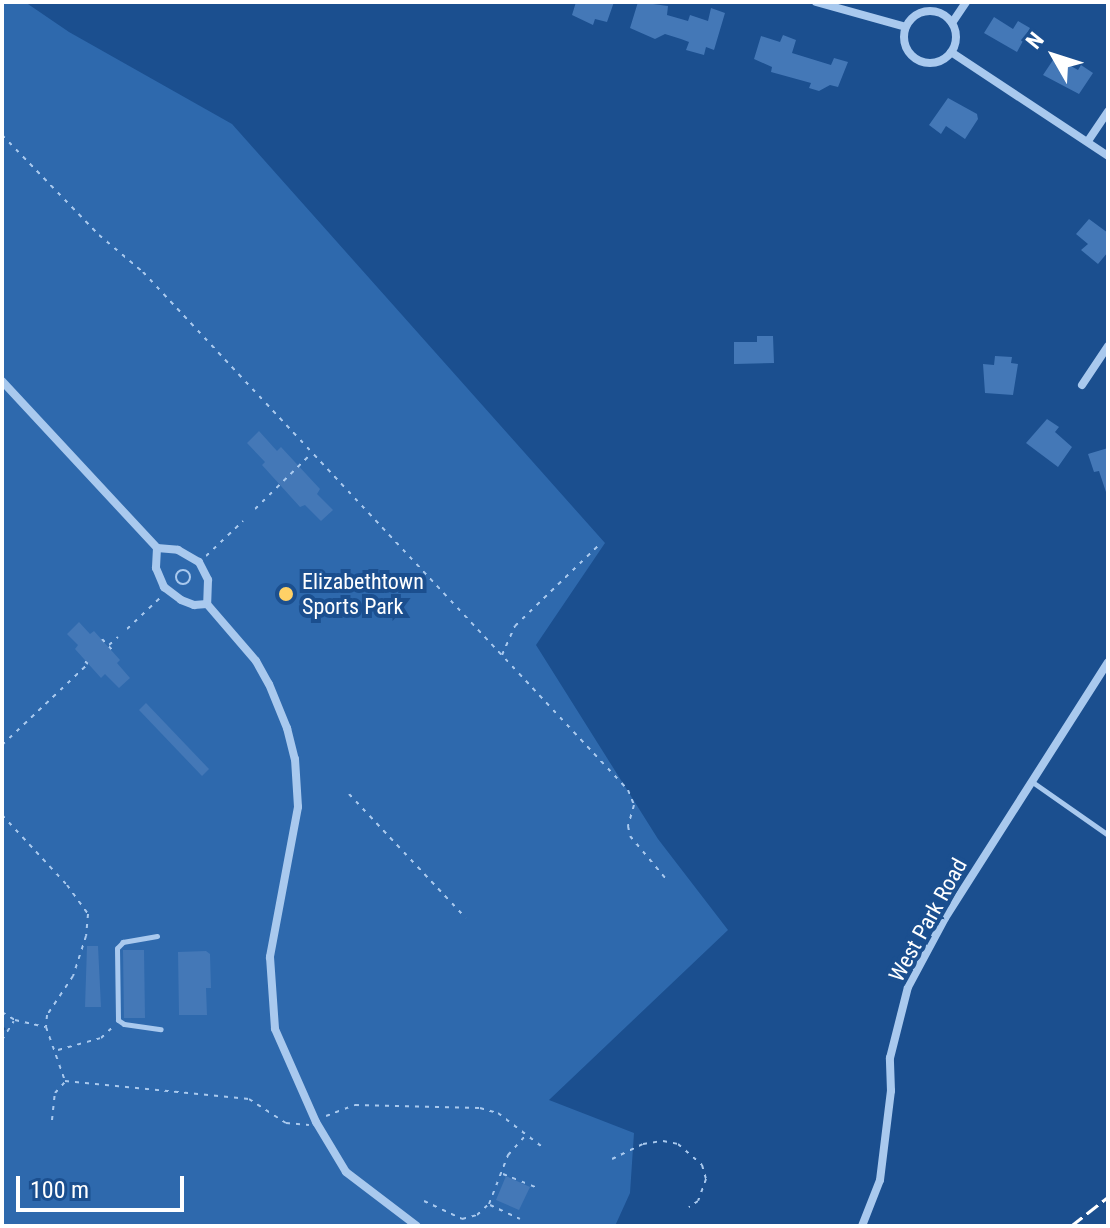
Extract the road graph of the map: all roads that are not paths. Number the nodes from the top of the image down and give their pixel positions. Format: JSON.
{"nodes":[{"id":1,"x":816,"y":2,"type":"edge"},
{"id":2,"x":966,"y":2,"type":"edge"},
{"id":3,"x":952,"y":23,"type":"junction"},
{"id":4,"x":906,"y":27,"type":"junction"},
{"id":5,"x":951,"y":52,"type":"junction"},
{"id":6,"x":1108,"y":111,"type":"edge"},
{"id":7,"x":1088,"y":141,"type":"junction"},
{"id":8,"x":1108,"y":156,"type":"edge"},
{"id":9,"x":1108,"y":346,"type":"edge"},
{"id":10,"x":2,"y":381,"type":"edge"},
{"id":11,"x":1082,"y":385,"type":"dead end"},
{"id":12,"x":157,"y":548,"type":"junction"},
{"id":13,"x":207,"y":604,"type":"junction"},
{"id":14,"x":1108,"y":662,"type":"edge"},
{"id":15,"x":1031,"y":781,"type":"junction"},
{"id":16,"x":1108,"y":835,"type":"edge"},
{"id":17,"x":157,"y":936,"type":"dead end"},
{"id":18,"x":161,"y":1029,"type":"dead end"},
{"id":19,"x":417,"y":1226,"type":"edge"},
{"id":20,"x":862,"y":1226,"type":"edge"}],
"edges":[{"from":1,"to":4,"type":"street"},
{"from":2,"to":3,"type":"street"},
{"from":3,"to":4,"type":"street"},
{"from":3,"to":5,"type":"street"},
{"from":4,"to":5,"type":"street"},
{"from":5,"to":7,"type":"street"},
{"from":6,"to":7,"type":"street"},
{"from":7,"to":8,"type":"street"},
{"from":9,"to":11,"type":"street"},
{"from":10,"to":12,"type":"street"},
{"from":12,"to":13,"type":"street"},
{"from":12,"to":13,"type":"street"},
{"from":13,"to":19,"type":"street"},
{"from":14,"to":15,"type":"street","name":"West Park Road"},
{"from":15,"to":16,"type":"lane"},
{"from":15,"to":20,"type":"street","name":"West Park Road"},
{"from":17,"to":18,"type":"lane"}]}
